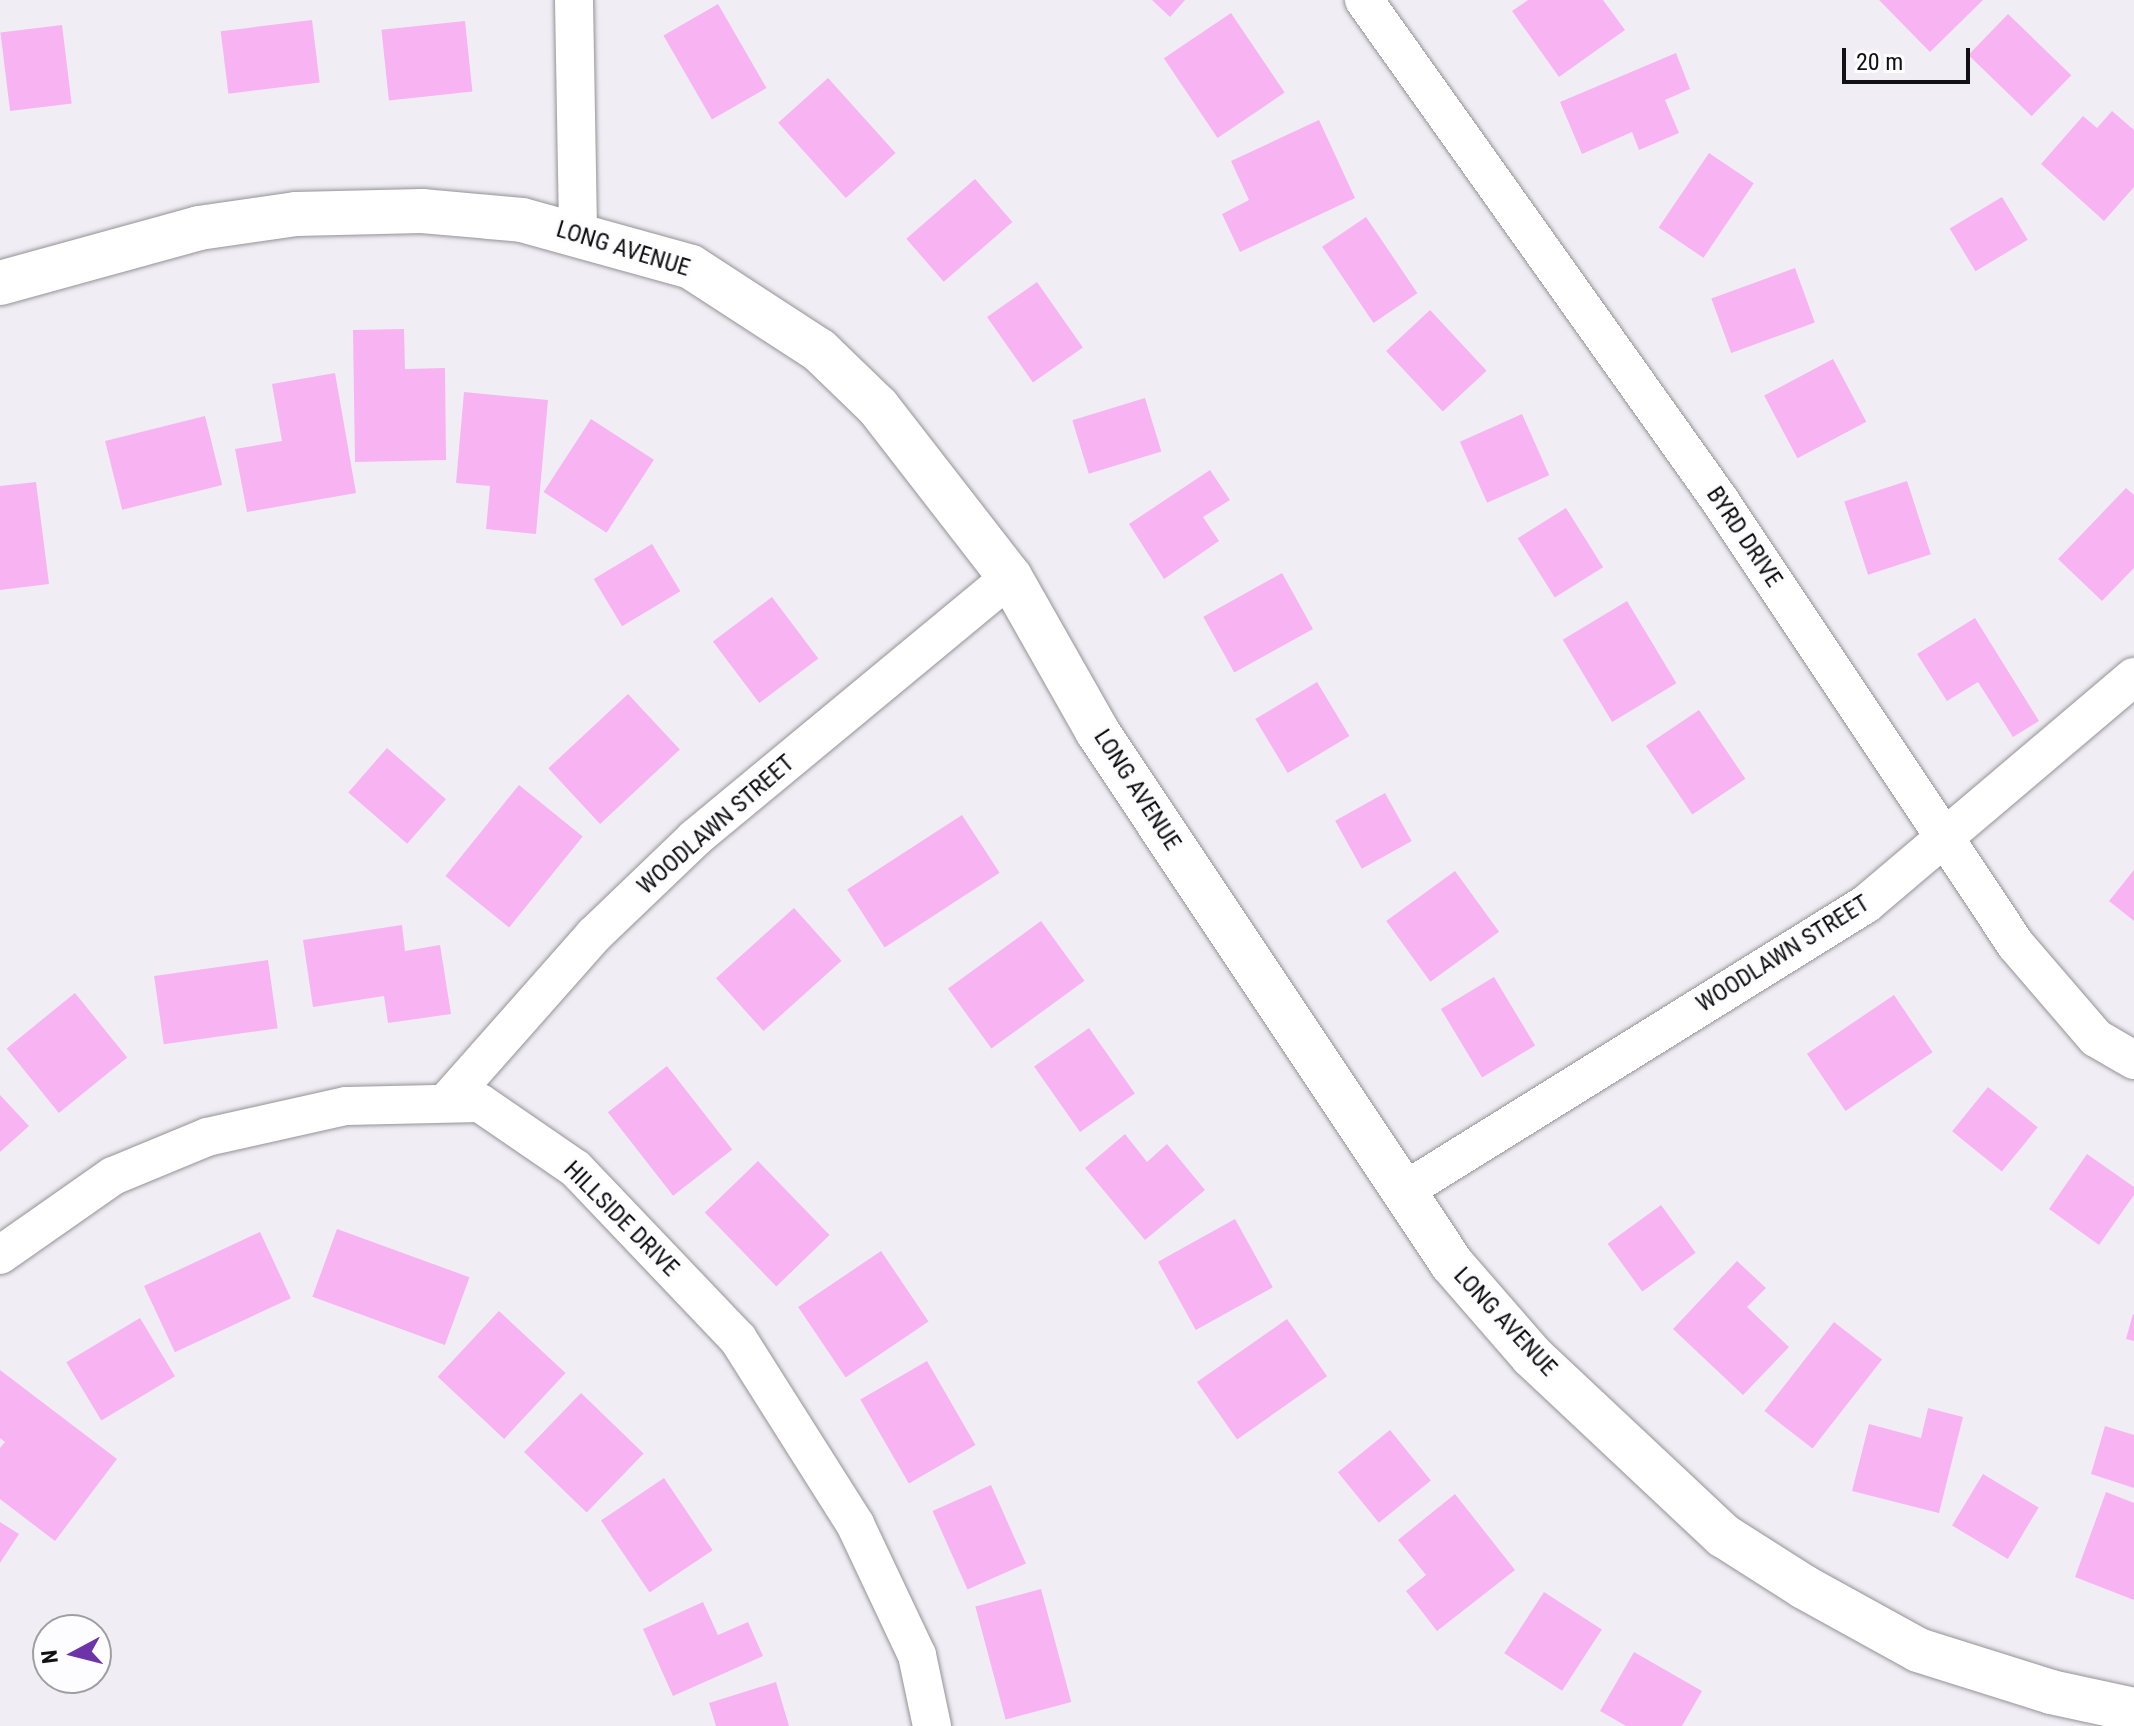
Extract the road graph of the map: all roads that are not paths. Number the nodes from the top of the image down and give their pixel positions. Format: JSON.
{"nodes":[{"id":1,"x":574,"y":0,"type":"edge"},
{"id":2,"x":1364,"y":0,"type":"edge"},
{"id":3,"x":578,"y":233,"type":"junction"},
{"id":4,"x":0,"y":283,"type":"edge"},
{"id":5,"x":1010,"y":577,"type":"junction"},
{"id":6,"x":2134,"y":677,"type":"edge"},
{"id":7,"x":1945,"y":838,"type":"junction"},
{"id":8,"x":2134,"y":1060,"type":"edge"},
{"id":9,"x":448,"y":1100,"type":"junction"},
{"id":10,"x":1404,"y":1191,"type":"junction"},
{"id":11,"x":0,"y":1255,"type":"edge"},
{"id":12,"x":2134,"y":1710,"type":"edge"},
{"id":13,"x":932,"y":1726,"type":"edge"}],
"edges":[{"from":1,"to":3,"type":"street"},
{"from":2,"to":7,"type":"street","name":"BYRD DRIVE"},
{"from":3,"to":4,"type":"street","name":"LONG AVENUE"},
{"from":3,"to":5,"type":"street","name":"LONG AVENUE"},
{"from":5,"to":9,"type":"street","name":"WOODLAWN STREET"},
{"from":5,"to":10,"type":"street","name":"LONG AVENUE"},
{"from":6,"to":7,"type":"street","name":"WOODLAWN STREET"},
{"from":7,"to":8,"type":"street","name":"BYRD DRIVE"},
{"from":7,"to":10,"type":"street","name":"WOODLAWN STREET"},
{"from":9,"to":11,"type":"street","name":"HILLSIDE DRIVE"},
{"from":9,"to":13,"type":"street","name":"HILLSIDE DRIVE"},
{"from":10,"to":12,"type":"street","name":"LONG AVENUE"}]}
